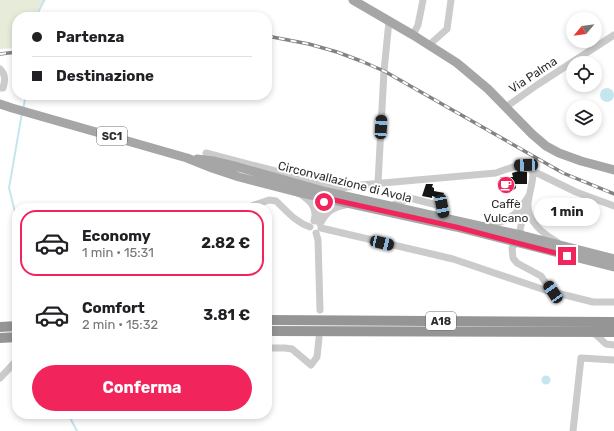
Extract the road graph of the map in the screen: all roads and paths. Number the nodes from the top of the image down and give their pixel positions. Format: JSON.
{"nodes":[{"id":1,"x":353,"y":0,"type":"edge"},
{"id":2,"x":423,"y":0,"type":"edge"},
{"id":3,"x":451,"y":0,"type":"edge"},
{"id":4,"x":389,"y":21,"type":"junction"},
{"id":5,"x":413,"y":34,"type":"junction"},
{"id":6,"x":614,"y":35,"type":"edge"},
{"id":7,"x":429,"y":45,"type":"junction"},
{"id":8,"x":0,"y":69,"type":"edge"},
{"id":9,"x":0,"y":88,"type":"edge"},
{"id":10,"x":0,"y":104,"type":"edge"},
{"id":11,"x":0,"y":107,"type":"edge"},
{"id":12,"x":12,"y":108,"type":"junction"},
{"id":13,"x":506,"y":108,"type":"junction"},
{"id":14,"x":206,"y":153,"type":"dead end"},
{"id":15,"x":187,"y":158,"type":"junction"},
{"id":16,"x":614,"y":170,"type":"edge"},
{"id":17,"x":533,"y":172,"type":"junction"},
{"id":18,"x":378,"y":183,"type":"junction"},
{"id":19,"x":297,"y":192,"type":"junction"},
{"id":20,"x":323,"y":194,"type":"junction"},
{"id":21,"x":528,"y":200,"type":"junction"},
{"id":22,"x":260,"y":203,"type":"edge"},
{"id":23,"x":349,"y":204,"type":"junction"},
{"id":24,"x":614,"y":206,"type":"edge"},
{"id":25,"x":317,"y":224,"type":"junction"},
{"id":26,"x":480,"y":226,"type":"junction"},
{"id":27,"x":517,"y":240,"type":"junction"},
{"id":28,"x":564,"y":246,"type":"junction"},
{"id":29,"x":614,"y":259,"type":"edge"},
{"id":30,"x":614,"y":267,"type":"edge"},
{"id":31,"x":553,"y":292,"type":"junction"},
{"id":32,"x":614,"y":302,"type":"edge"},
{"id":33,"x":320,"y":310,"type":"dead end"},
{"id":34,"x":272,"y":320,"type":"edge"},
{"id":35,"x":614,"y":322,"type":"edge"},
{"id":36,"x":12,"y":326,"type":"edge"},
{"id":37,"x":0,"y":327,"type":"edge"},
{"id":38,"x":272,"y":331,"type":"edge"},
{"id":39,"x":593,"y":332,"type":"junction"},
{"id":40,"x":614,"y":332,"type":"edge"},
{"id":41,"x":12,"y":337,"type":"edge"},
{"id":42,"x":0,"y":338,"type":"edge"},
{"id":43,"x":319,"y":338,"type":"dead end"},
{"id":44,"x":614,"y":345,"type":"edge"},
{"id":45,"x":272,"y":348,"type":"edge"},
{"id":46,"x":614,"y":360,"type":"edge"},
{"id":47,"x":12,"y":365,"type":"edge"},
{"id":48,"x":0,"y":378,"type":"edge"},
{"id":49,"x":573,"y":431,"type":"edge"}],
"edges":[{"from":1,"to":4,"type":"main road"},
{"from":2,"to":5,"type":"street"},
{"from":3,"to":7,"type":"street"},
{"from":4,"to":5,"type":"main road"},
{"from":4,"to":18,"type":"street"},
{"from":5,"to":7,"type":"main road"},
{"from":6,"to":13,"type":"street","name":"Via Palma"},
{"from":7,"to":13,"type":"main road"},
{"from":8,"to":9,"type":"street"},
{"from":10,"to":12,"type":"main road"},
{"from":11,"to":12,"type":"main road"},
{"from":12,"to":15,"type":"main road","name":"Circonvallazione di Avola","number":"SC1"},
{"from":13,"to":16,"type":"main road"},
{"from":14,"to":18,"type":"street"},
{"from":15,"to":19,"type":"main road","name":"Circonvallazione di Avola","number":"SC1"},
{"from":15,"to":20,"type":"main road","name":"Circonvallazione di Avola","number":"SC1"},
{"from":17,"to":18,"type":"street"},
{"from":17,"to":21,"type":"street"},
{"from":17,"to":24,"type":"street"},
{"from":19,"to":20,"type":"main road","name":"Circonvallazione di Avola","number":"SC1"},
{"from":19,"to":25,"type":"street"},
{"from":20,"to":23,"type":"main road","name":"Circonvallazione di Avola","number":"SC1"},
{"from":20,"to":25,"type":"street"},
{"from":20,"to":26,"type":"main road","name":"Circonvallazione di Avola","number":"SC1"},
{"from":21,"to":26,"type":"street"},
{"from":21,"to":27,"type":"street"},
{"from":21,"to":28,"type":"street"},
{"from":22,"to":25,"type":"street"},
{"from":23,"to":25,"type":"street"},
{"from":23,"to":27,"type":"main road","name":"Circonvallazione di Avola","number":"SC1"},
{"from":25,"to":31,"type":"street"},
{"from":25,"to":33,"type":"street"},
{"from":26,"to":27,"type":"main road","name":"Circonvallazione di Avola","number":"SC1"},
{"from":27,"to":28,"type":"main road","name":"Circonvallazione di Avola","number":"SC1"},
{"from":27,"to":30,"type":"main road","name":"Circonvallazione di Avola","number":"SC1"},
{"from":27,"to":31,"type":"street"},
{"from":28,"to":29,"type":"main road","name":"Circonvallazione di Avola","number":"SC1"},
{"from":31,"to":32,"type":"street"},
{"from":34,"to":35,"type":"highway","number":"A18"},
{"from":36,"to":37,"type":"highway"},
{"from":38,"to":39,"type":"highway","number":"A18"},
{"from":39,"to":40,"type":"highway","number":"A18"},
{"from":39,"to":44,"type":"street"},
{"from":41,"to":42,"type":"highway"},
{"from":43,"to":45,"type":"street"},
{"from":46,"to":49,"type":"street"},
{"from":47,"to":48,"type":"street"}]}
